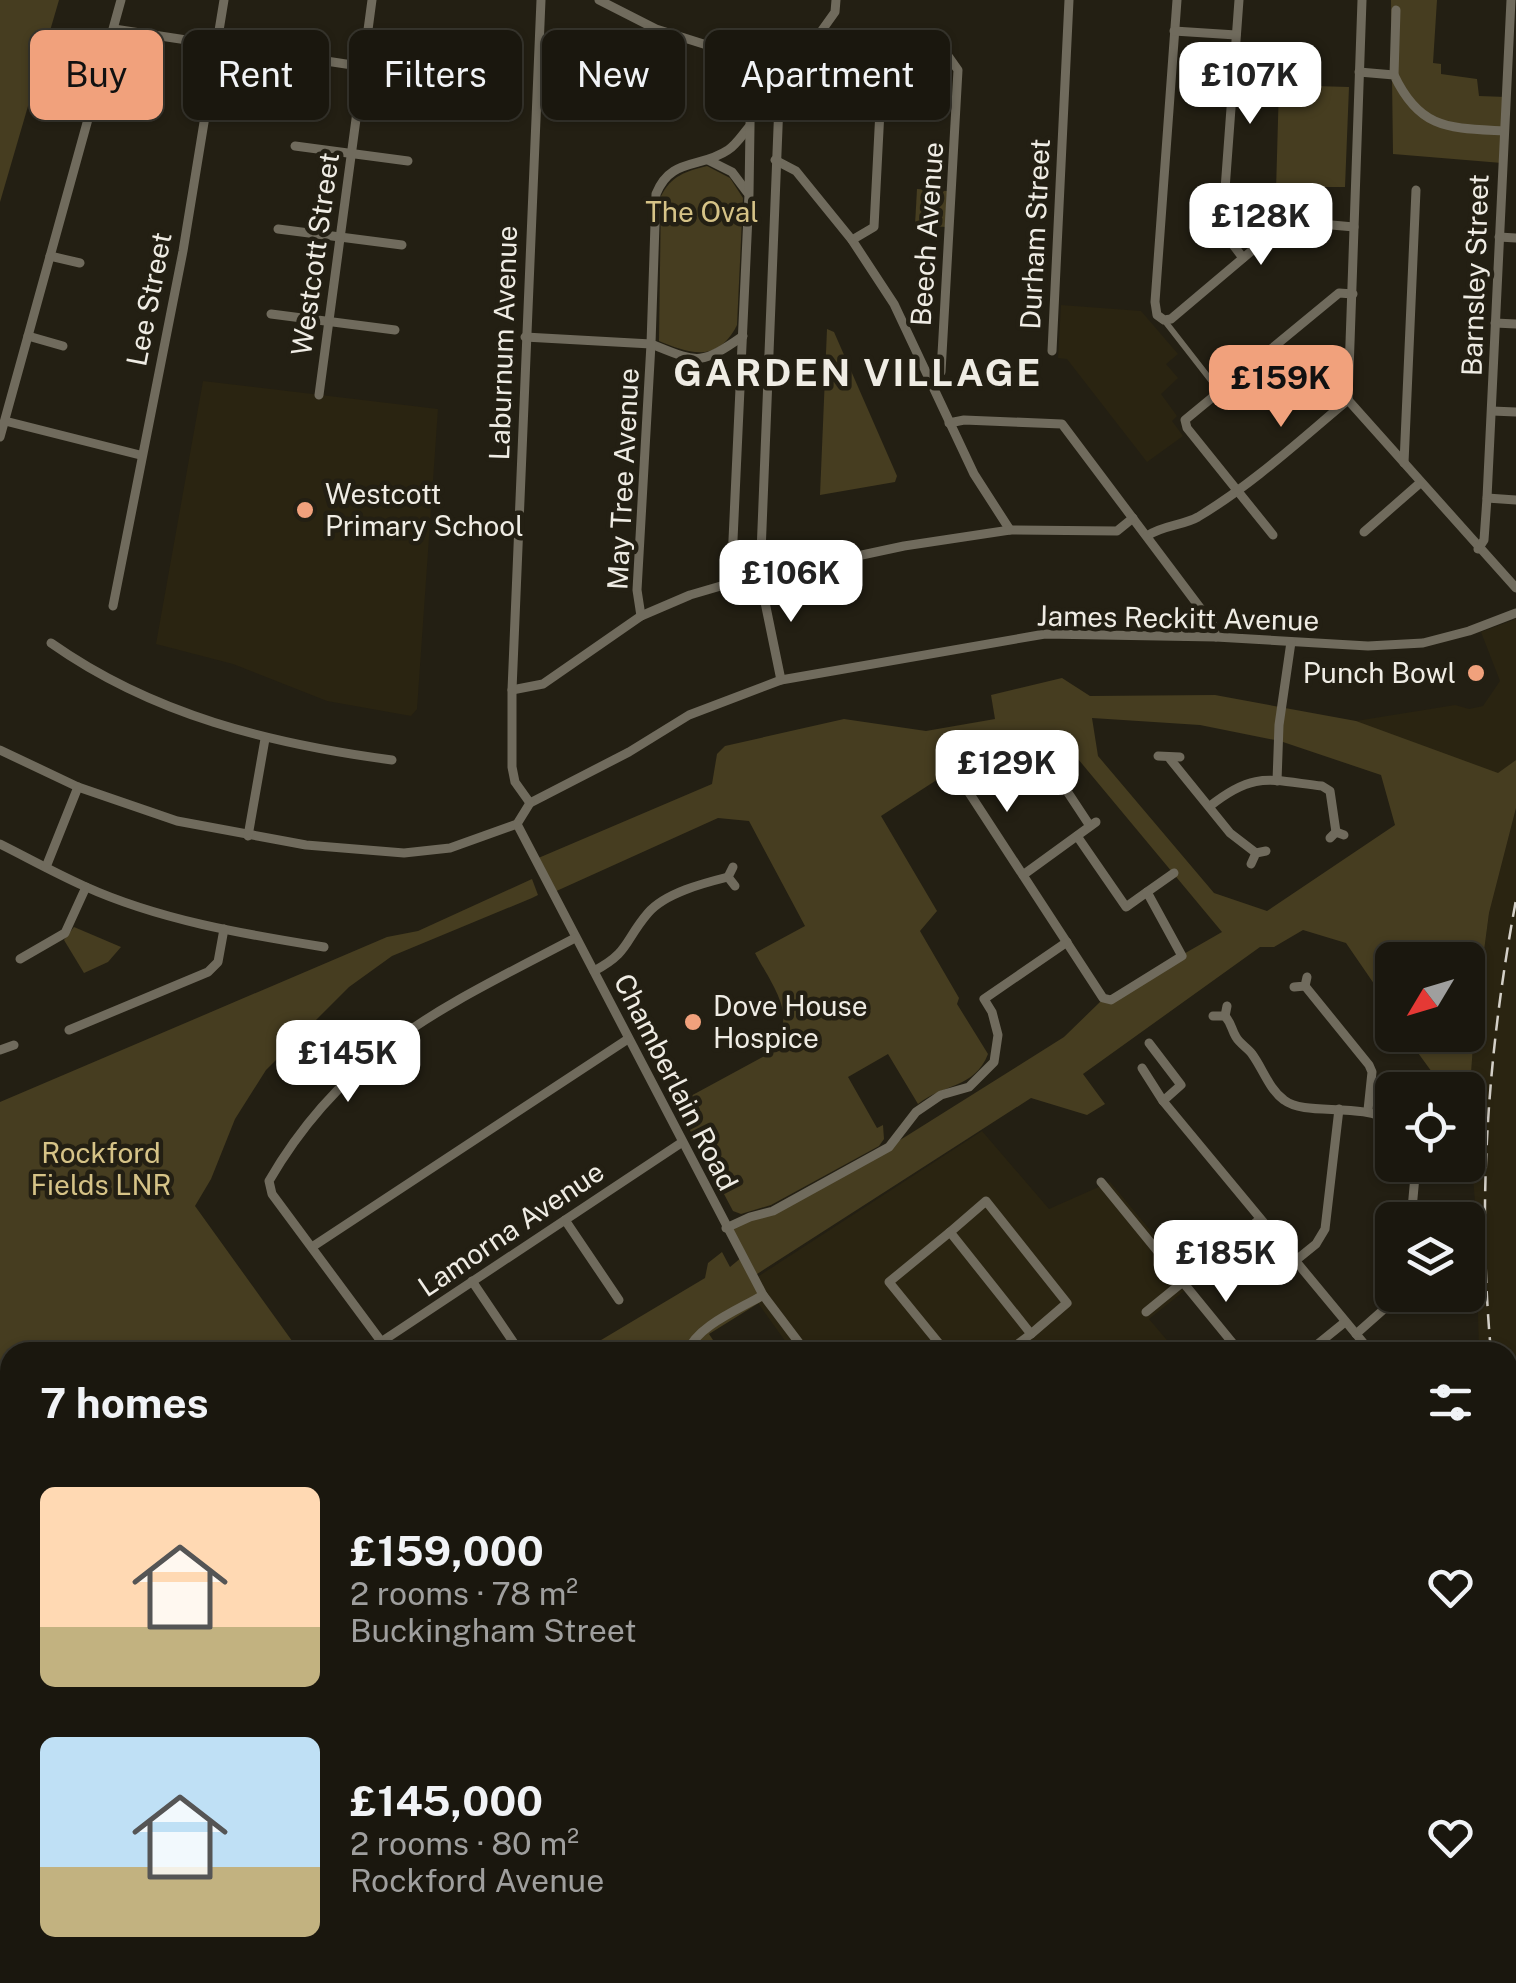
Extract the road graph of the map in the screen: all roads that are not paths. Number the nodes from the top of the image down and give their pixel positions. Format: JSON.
{"nodes":[{"id":1,"x":121,"y":0,"type":"edge"},
{"id":2,"x":224,"y":0,"type":"edge"},
{"id":3,"x":372,"y":0,"type":"edge"},
{"id":4,"x":541,"y":0,"type":"edge"},
{"id":5,"x":598,"y":0,"type":"edge"},
{"id":6,"x":836,"y":0,"type":"edge"},
{"id":7,"x":1069,"y":0,"type":"edge"},
{"id":8,"x":1177,"y":0,"type":"edge"},
{"id":9,"x":1239,"y":0,"type":"edge"},
{"id":10,"x":1362,"y":0,"type":"edge"},
{"id":11,"x":1512,"y":0,"type":"edge"},
{"id":12,"x":1396,"y":10,"type":"dead end"},
{"id":13,"x":114,"y":29,"type":"junction"},
{"id":14,"x":219,"y":30,"type":"edge"},
{"id":15,"x":368,"y":30,"type":"edge"},
{"id":16,"x":822,"y":30,"type":"edge"},
{"id":17,"x":1174,"y":31,"type":"junction"},
{"id":18,"x":1236,"y":36,"type":"junction"},
{"id":19,"x":183,"y":41,"type":"edge"},
{"id":20,"x":705,"y":44,"type":"edge"},
{"id":21,"x":950,"y":58,"type":"edge"},
{"id":22,"x":1359,"y":72,"type":"junction"},
{"id":23,"x":1394,"y":75,"type":"junction"},
{"id":24,"x":1511,"y":92,"type":"edge"},
{"id":25,"x":204,"y":120,"type":"edge"},
{"id":26,"x":356,"y":120,"type":"edge"},
{"id":27,"x":750,"y":120,"type":"edge"},
{"id":28,"x":778,"y":120,"type":"edge"},
{"id":29,"x":880,"y":120,"type":"edge"},
{"id":30,"x":750,"y":127,"type":"junction"},
{"id":31,"x":1504,"y":131,"type":"junction"},
{"id":32,"x":295,"y":146,"type":"dead end"},
{"id":33,"x":352,"y":154,"type":"junction"},
{"id":34,"x":708,"y":160,"type":"junction"},
{"id":35,"x":775,"y":160,"type":"junction"},
{"id":36,"x":408,"y":161,"type":"dead end"},
{"id":37,"x":1416,"y":190,"type":"dead end"},
{"id":38,"x":749,"y":194,"type":"junction"},
{"id":39,"x":1354,"y":227,"type":"junction"},
{"id":40,"x":278,"y":229,"type":"dead end"},
{"id":41,"x":340,"y":238,"type":"junction"},
{"id":42,"x":1499,"y":238,"type":"junction"},
{"id":43,"x":1516,"y":238,"type":"edge"},
{"id":44,"x":852,"y":240,"type":"junction"},
{"id":45,"x":402,"y":245,"type":"dead end"},
{"id":46,"x":50,"y":256,"type":"junction"},
{"id":47,"x":1243,"y":258,"type":"junction"},
{"id":48,"x":80,"y":264,"type":"dead end"},
{"id":49,"x":1353,"y":294,"type":"junction"},
{"id":50,"x":271,"y":314,"type":"dead end"},
{"id":51,"x":1168,"y":320,"type":"junction"},
{"id":52,"x":329,"y":321,"type":"junction"},
{"id":53,"x":1495,"y":323,"type":"junction"},
{"id":54,"x":1516,"y":324,"type":"edge"},
{"id":55,"x":395,"y":330,"type":"dead end"},
{"id":56,"x":28,"y":336,"type":"junction"},
{"id":57,"x":742,"y":336,"type":"junction"},
{"id":58,"x":525,"y":337,"type":"junction"},
{"id":59,"x":652,"y":344,"type":"junction"},
{"id":60,"x":63,"y":346,"type":"dead end"},
{"id":61,"x":1052,"y":351,"type":"dead end"},
{"id":62,"x":930,"y":382,"type":"junction"},
{"id":63,"x":1220,"y":392,"type":"junction"},
{"id":64,"x":319,"y":395,"type":"dead end"},
{"id":65,"x":1348,"y":400,"type":"junction"},
{"id":66,"x":1492,"y":411,"type":"junction"},
{"id":67,"x":1516,"y":412,"type":"edge"},
{"id":68,"x":4,"y":420,"type":"junction"},
{"id":69,"x":949,"y":423,"type":"junction"},
{"id":70,"x":0,"y":437,"type":"edge"},
{"id":71,"x":140,"y":455,"type":"junction"},
{"id":72,"x":1404,"y":463,"type":"junction"},
{"id":73,"x":1420,"y":483,"type":"junction"},
{"id":74,"x":1239,"y":491,"type":"junction"},
{"id":75,"x":1487,"y":498,"type":"junction"},
{"id":76,"x":1516,"y":500,"type":"edge"},
{"id":77,"x":1133,"y":518,"type":"junction"},
{"id":78,"x":1010,"y":530,"type":"junction"},
{"id":79,"x":1364,"y":532,"type":"dead end"},
{"id":80,"x":1272,"y":534,"type":"dead end"},
{"id":81,"x":1147,"y":536,"type":"junction"},
{"id":82,"x":1478,"y":549,"type":"junction"},
{"id":83,"x":760,"y":578,"type":"junction"},
{"id":84,"x":731,"y":584,"type":"junction"},
{"id":85,"x":1516,"y":588,"type":"edge"},
{"id":86,"x":113,"y":606,"type":"dead end"},
{"id":87,"x":1199,"y":607,"type":"junction"},
{"id":88,"x":1516,"y":614,"type":"edge"},
{"id":89,"x":641,"y":616,"type":"junction"},
{"id":90,"x":1184,"y":636,"type":"junction"},
{"id":91,"x":1216,"y":637,"type":"junction"},
{"id":92,"x":1291,"y":642,"type":"junction"},
{"id":93,"x":51,"y":643,"type":"dead end"},
{"id":94,"x":781,"y":680,"type":"junction"},
{"id":95,"x":512,"y":690,"type":"junction"},
{"id":96,"x":266,"y":740,"type":"junction"},
{"id":97,"x":0,"y":750,"type":"edge"},
{"id":98,"x":1158,"y":756,"type":"dead end"},
{"id":99,"x":386,"y":763,"type":"dead end"},
{"id":100,"x":1277,"y":781,"type":"junction"},
{"id":101,"x":78,"y":787,"type":"junction"},
{"id":102,"x":530,"y":803,"type":"junction"},
{"id":103,"x":1210,"y":806,"type":"junction"},
{"id":104,"x":516,"y":824,"type":"junction"},
{"id":105,"x":1337,"y":835,"type":"dead end"},
{"id":106,"x":248,"y":836,"type":"junction"},
{"id":107,"x":1077,"y":836,"type":"junction"},
{"id":108,"x":0,"y":844,"type":"edge"},
{"id":109,"x":1251,"y":864,"type":"dead end"},
{"id":110,"x":733,"y":866,"type":"dead end"},
{"id":111,"x":46,"y":867,"type":"junction"},
{"id":112,"x":1174,"y":873,"type":"dead end"},
{"id":113,"x":1023,"y":875,"type":"junction"},
{"id":114,"x":86,"y":887,"type":"junction"},
{"id":115,"x":1146,"y":892,"type":"junction"},
{"id":116,"x":224,"y":929,"type":"junction"},
{"id":117,"x":575,"y":938,"type":"junction"},
{"id":118,"x":1067,"y":942,"type":"junction"},
{"id":119,"x":23,"y":954,"type":"dead end"},
{"id":120,"x":312,"y":958,"type":"dead end"},
{"id":121,"x":594,"y":971,"type":"junction"},
{"id":122,"x":1294,"y":988,"type":"dead end"},
{"id":123,"x":1213,"y":1016,"type":"dead end"},
{"id":124,"x":69,"y":1030,"type":"dead end"},
{"id":125,"x":628,"y":1039,"type":"junction"},
{"id":126,"x":1149,"y":1044,"type":"dead end"},
{"id":127,"x":14,"y":1045,"type":"dead end"},
{"id":128,"x":0,"y":1050,"type":"edge"},
{"id":129,"x":1142,"y":1068,"type":"dead end"},
{"id":130,"x":1164,"y":1101,"type":"junction"},
{"id":131,"x":1339,"y":1109,"type":"junction"},
{"id":132,"x":1368,"y":1110,"type":"junction"},
{"id":133,"x":1375,"y":1114,"type":"edge"},
{"id":134,"x":681,"y":1143,"type":"junction"},
{"id":135,"x":1101,"y":1182,"type":"dead end"},
{"id":136,"x":565,"y":1220,"type":"junction"},
{"id":137,"x":1260,"y":1220,"type":"junction"},
{"id":138,"x":726,"y":1228,"type":"junction"},
{"id":139,"x":947,"y":1234,"type":"junction"},
{"id":140,"x":312,"y":1248,"type":"junction"},
{"id":141,"x":1295,"y":1261,"type":"junction"},
{"id":142,"x":472,"y":1281,"type":"junction"},
{"id":143,"x":1182,"y":1282,"type":"junction"},
{"id":144,"x":763,"y":1296,"type":"junction"},
{"id":145,"x":620,"y":1300,"type":"dead end"},
{"id":146,"x":1146,"y":1312,"type":"dead end"},
{"id":147,"x":1381,"y":1312,"type":"edge"},
{"id":148,"x":1345,"y":1322,"type":"junction"},
{"id":149,"x":1031,"y":1334,"type":"junction"},
{"id":150,"x":1356,"y":1334,"type":"junction"},
{"id":151,"x":382,"y":1342,"type":"joint"},
{"id":152,"x":513,"y":1342,"type":"edge"},
{"id":153,"x":691,"y":1342,"type":"edge"},
{"id":154,"x":798,"y":1342,"type":"edge"},
{"id":155,"x":938,"y":1342,"type":"edge"},
{"id":156,"x":1020,"y":1342,"type":"edge"},
{"id":157,"x":1232,"y":1342,"type":"edge"},
{"id":158,"x":1320,"y":1342,"type":"edge"},
{"id":159,"x":1363,"y":1342,"type":"edge"}],
"edges":[{"from":1,"to":13,"type":"street"},
{"from":2,"to":14,"type":"street","name":"Lee Street"},
{"from":3,"to":15,"type":"street","name":"Westcott Street"},
{"from":4,"to":58,"type":"street","name":"Laburnum Avenue"},
{"from":5,"to":20,"type":"street"},
{"from":6,"to":16,"type":"street"},
{"from":7,"to":61,"type":"street","name":"Durham Street"},
{"from":8,"to":17,"type":"street"},
{"from":9,"to":18,"type":"street"},
{"from":10,"to":22,"type":"street"},
{"from":11,"to":24,"type":"street","name":"Barnsley Street"},
{"from":12,"to":23,"type":"street"},
{"from":13,"to":19,"type":"street"},
{"from":13,"to":46,"type":"street"},
{"from":17,"to":18,"type":"street"},
{"from":17,"to":51,"type":"street"},
{"from":18,"to":47,"type":"street"},
{"from":21,"to":62,"type":"street","name":"Beech Avenue"},
{"from":22,"to":23,"type":"street"},
{"from":22,"to":39,"type":"street"},
{"from":23,"to":31,"type":"street"},
{"from":24,"to":31,"type":"street","name":"Barnsley Street"},
{"from":25,"to":71,"type":"street","name":"Lee Street"},
{"from":26,"to":33,"type":"street","name":"Westcott Street"},
{"from":27,"to":30,"type":"street"},
{"from":28,"to":35,"type":"street"},
{"from":29,"to":44,"type":"street"},
{"from":30,"to":34,"type":"street"},
{"from":30,"to":38,"type":"street"},
{"from":31,"to":42,"type":"street","name":"Barnsley Street"},
{"from":32,"to":33,"type":"street"},
{"from":33,"to":36,"type":"street"},
{"from":33,"to":41,"type":"street","name":"Westcott Street"},
{"from":34,"to":38,"type":"street"},
{"from":34,"to":59,"type":"street"},
{"from":35,"to":44,"type":"street"},
{"from":35,"to":83,"type":"street"},
{"from":37,"to":72,"type":"street"},
{"from":38,"to":57,"type":"street"},
{"from":39,"to":47,"type":"street"},
{"from":39,"to":49,"type":"street"},
{"from":40,"to":41,"type":"street"},
{"from":41,"to":45,"type":"street"},
{"from":41,"to":52,"type":"street","name":"Westcott Street"},
{"from":42,"to":43,"type":"street"},
{"from":42,"to":53,"type":"street","name":"Barnsley Street"},
{"from":44,"to":62,"type":"street"},
{"from":46,"to":48,"type":"street"},
{"from":46,"to":56,"type":"street"},
{"from":47,"to":51,"type":"street"},
{"from":49,"to":63,"type":"street"},
{"from":49,"to":65,"type":"street"},
{"from":50,"to":52,"type":"street"},
{"from":51,"to":63,"type":"street"},
{"from":52,"to":55,"type":"street"},
{"from":52,"to":64,"type":"street","name":"Westcott Street"},
{"from":53,"to":54,"type":"street"},
{"from":53,"to":66,"type":"street","name":"Barnsley Street"},
{"from":56,"to":60,"type":"street"},
{"from":56,"to":68,"type":"street"},
{"from":57,"to":59,"type":"street"},
{"from":57,"to":84,"type":"street"},
{"from":58,"to":59,"type":"street"},
{"from":58,"to":95,"type":"street","name":"Laburnum Avenue"},
{"from":59,"to":89,"type":"street","name":"May Tree Avenue"},
{"from":62,"to":69,"type":"street"},
{"from":63,"to":74,"type":"street"},
{"from":65,"to":72,"type":"street"},
{"from":65,"to":74,"type":"street"},
{"from":66,"to":67,"type":"street"},
{"from":66,"to":75,"type":"street","name":"Barnsley Street"},
{"from":68,"to":70,"type":"street"},
{"from":68,"to":71,"type":"street"},
{"from":69,"to":77,"type":"street"},
{"from":69,"to":78,"type":"street"},
{"from":71,"to":86,"type":"street","name":"Lee Street"},
{"from":72,"to":73,"type":"street"},
{"from":73,"to":79,"type":"street"},
{"from":73,"to":82,"type":"street"},
{"from":74,"to":80,"type":"street"},
{"from":74,"to":81,"type":"street"},
{"from":75,"to":76,"type":"street"},
{"from":75,"to":82,"type":"street","name":"Barnsley Street"},
{"from":77,"to":78,"type":"street"},
{"from":77,"to":81,"type":"street"},
{"from":78,"to":83,"type":"street"},
{"from":81,"to":87,"type":"street"},
{"from":82,"to":85,"type":"street"},
{"from":83,"to":84,"type":"street"},
{"from":83,"to":94,"type":"street"},
{"from":84,"to":89,"type":"street"},
{"from":87,"to":90,"type":"street"},
{"from":87,"to":91,"type":"street"},
{"from":88,"to":92,"type":"street","name":"James Reckitt Avenue"},
{"from":89,"to":95,"type":"street"},
{"from":90,"to":91,"type":"street","name":"James Reckitt Avenue"},
{"from":90,"to":94,"type":"street","name":"James Reckitt Avenue"},
{"from":91,"to":92,"type":"street","name":"James Reckitt Avenue"},
{"from":92,"to":100,"type":"street"},
{"from":93,"to":96,"type":"street"},
{"from":94,"to":102,"type":"street","name":"James Reckitt Avenue"},
{"from":95,"to":102,"type":"street","name":"Laburnum Avenue"},
{"from":96,"to":99,"type":"street"},
{"from":96,"to":106,"type":"street"},
{"from":97,"to":101,"type":"street"},
{"from":98,"to":103,"type":"street"},
{"from":100,"to":103,"type":"street"},
{"from":100,"to":105,"type":"street"},
{"from":101,"to":106,"type":"street"},
{"from":101,"to":111,"type":"street"},
{"from":102,"to":104,"type":"street","name":"James Reckitt Avenue"},
{"from":103,"to":109,"type":"street"},
{"from":104,"to":106,"type":"street"},
{"from":104,"to":117,"type":"street","name":"Chamberlain Road"},
{"from":107,"to":113,"type":"street"},
{"from":107,"to":113,"type":"street"},
{"from":107,"to":115,"type":"street"},
{"from":108,"to":111,"type":"street"},
{"from":110,"to":121,"type":"street"},
{"from":111,"to":114,"type":"street"},
{"from":112,"to":115,"type":"street"},
{"from":113,"to":118,"type":"street"},
{"from":114,"to":116,"type":"street"},
{"from":114,"to":119,"type":"street"},
{"from":115,"to":118,"type":"street"},
{"from":116,"to":120,"type":"street"},
{"from":116,"to":124,"type":"street"},
{"from":117,"to":121,"type":"street","name":"Chamberlain Road"},
{"from":117,"to":140,"type":"street"},
{"from":118,"to":138,"type":"street"},
{"from":121,"to":125,"type":"street","name":"Chamberlain Road"},
{"from":122,"to":132,"type":"street"},
{"from":123,"to":131,"type":"street"},
{"from":125,"to":134,"type":"street","name":"Chamberlain Road"},
{"from":125,"to":140,"type":"street"},
{"from":126,"to":130,"type":"street"},
{"from":127,"to":128,"type":"street"},
{"from":129,"to":130,"type":"street"},
{"from":130,"to":137,"type":"street"},
{"from":131,"to":132,"type":"street"},
{"from":131,"to":141,"type":"street"},
{"from":132,"to":133,"type":"street"},
{"from":134,"to":136,"type":"street","name":"Lamorna Avenue"},
{"from":134,"to":138,"type":"street","name":"Chamberlain Road"},
{"from":135,"to":143,"type":"street"},
{"from":136,"to":142,"type":"street","name":"Lamorna Avenue"},
{"from":136,"to":145,"type":"street"},
{"from":137,"to":141,"type":"street"},
{"from":137,"to":143,"type":"street"},
{"from":138,"to":144,"type":"street","name":"Chamberlain Road"},
{"from":139,"to":149,"type":"street"},
{"from":139,"to":149,"type":"street"},
{"from":139,"to":155,"type":"street"},
{"from":140,"to":151,"type":"street"},
{"from":141,"to":148,"type":"street"},
{"from":142,"to":151,"type":"street","name":"Lamorna Avenue"},
{"from":142,"to":152,"type":"street"},
{"from":143,"to":146,"type":"street"},
{"from":143,"to":157,"type":"street"},
{"from":144,"to":153,"type":"street"},
{"from":144,"to":154,"type":"street","name":"Chamberlain Road"},
{"from":147,"to":150,"type":"street"},
{"from":148,"to":150,"type":"street"},
{"from":148,"to":158,"type":"street"},
{"from":149,"to":156,"type":"street"},
{"from":150,"to":159,"type":"street"}]}
